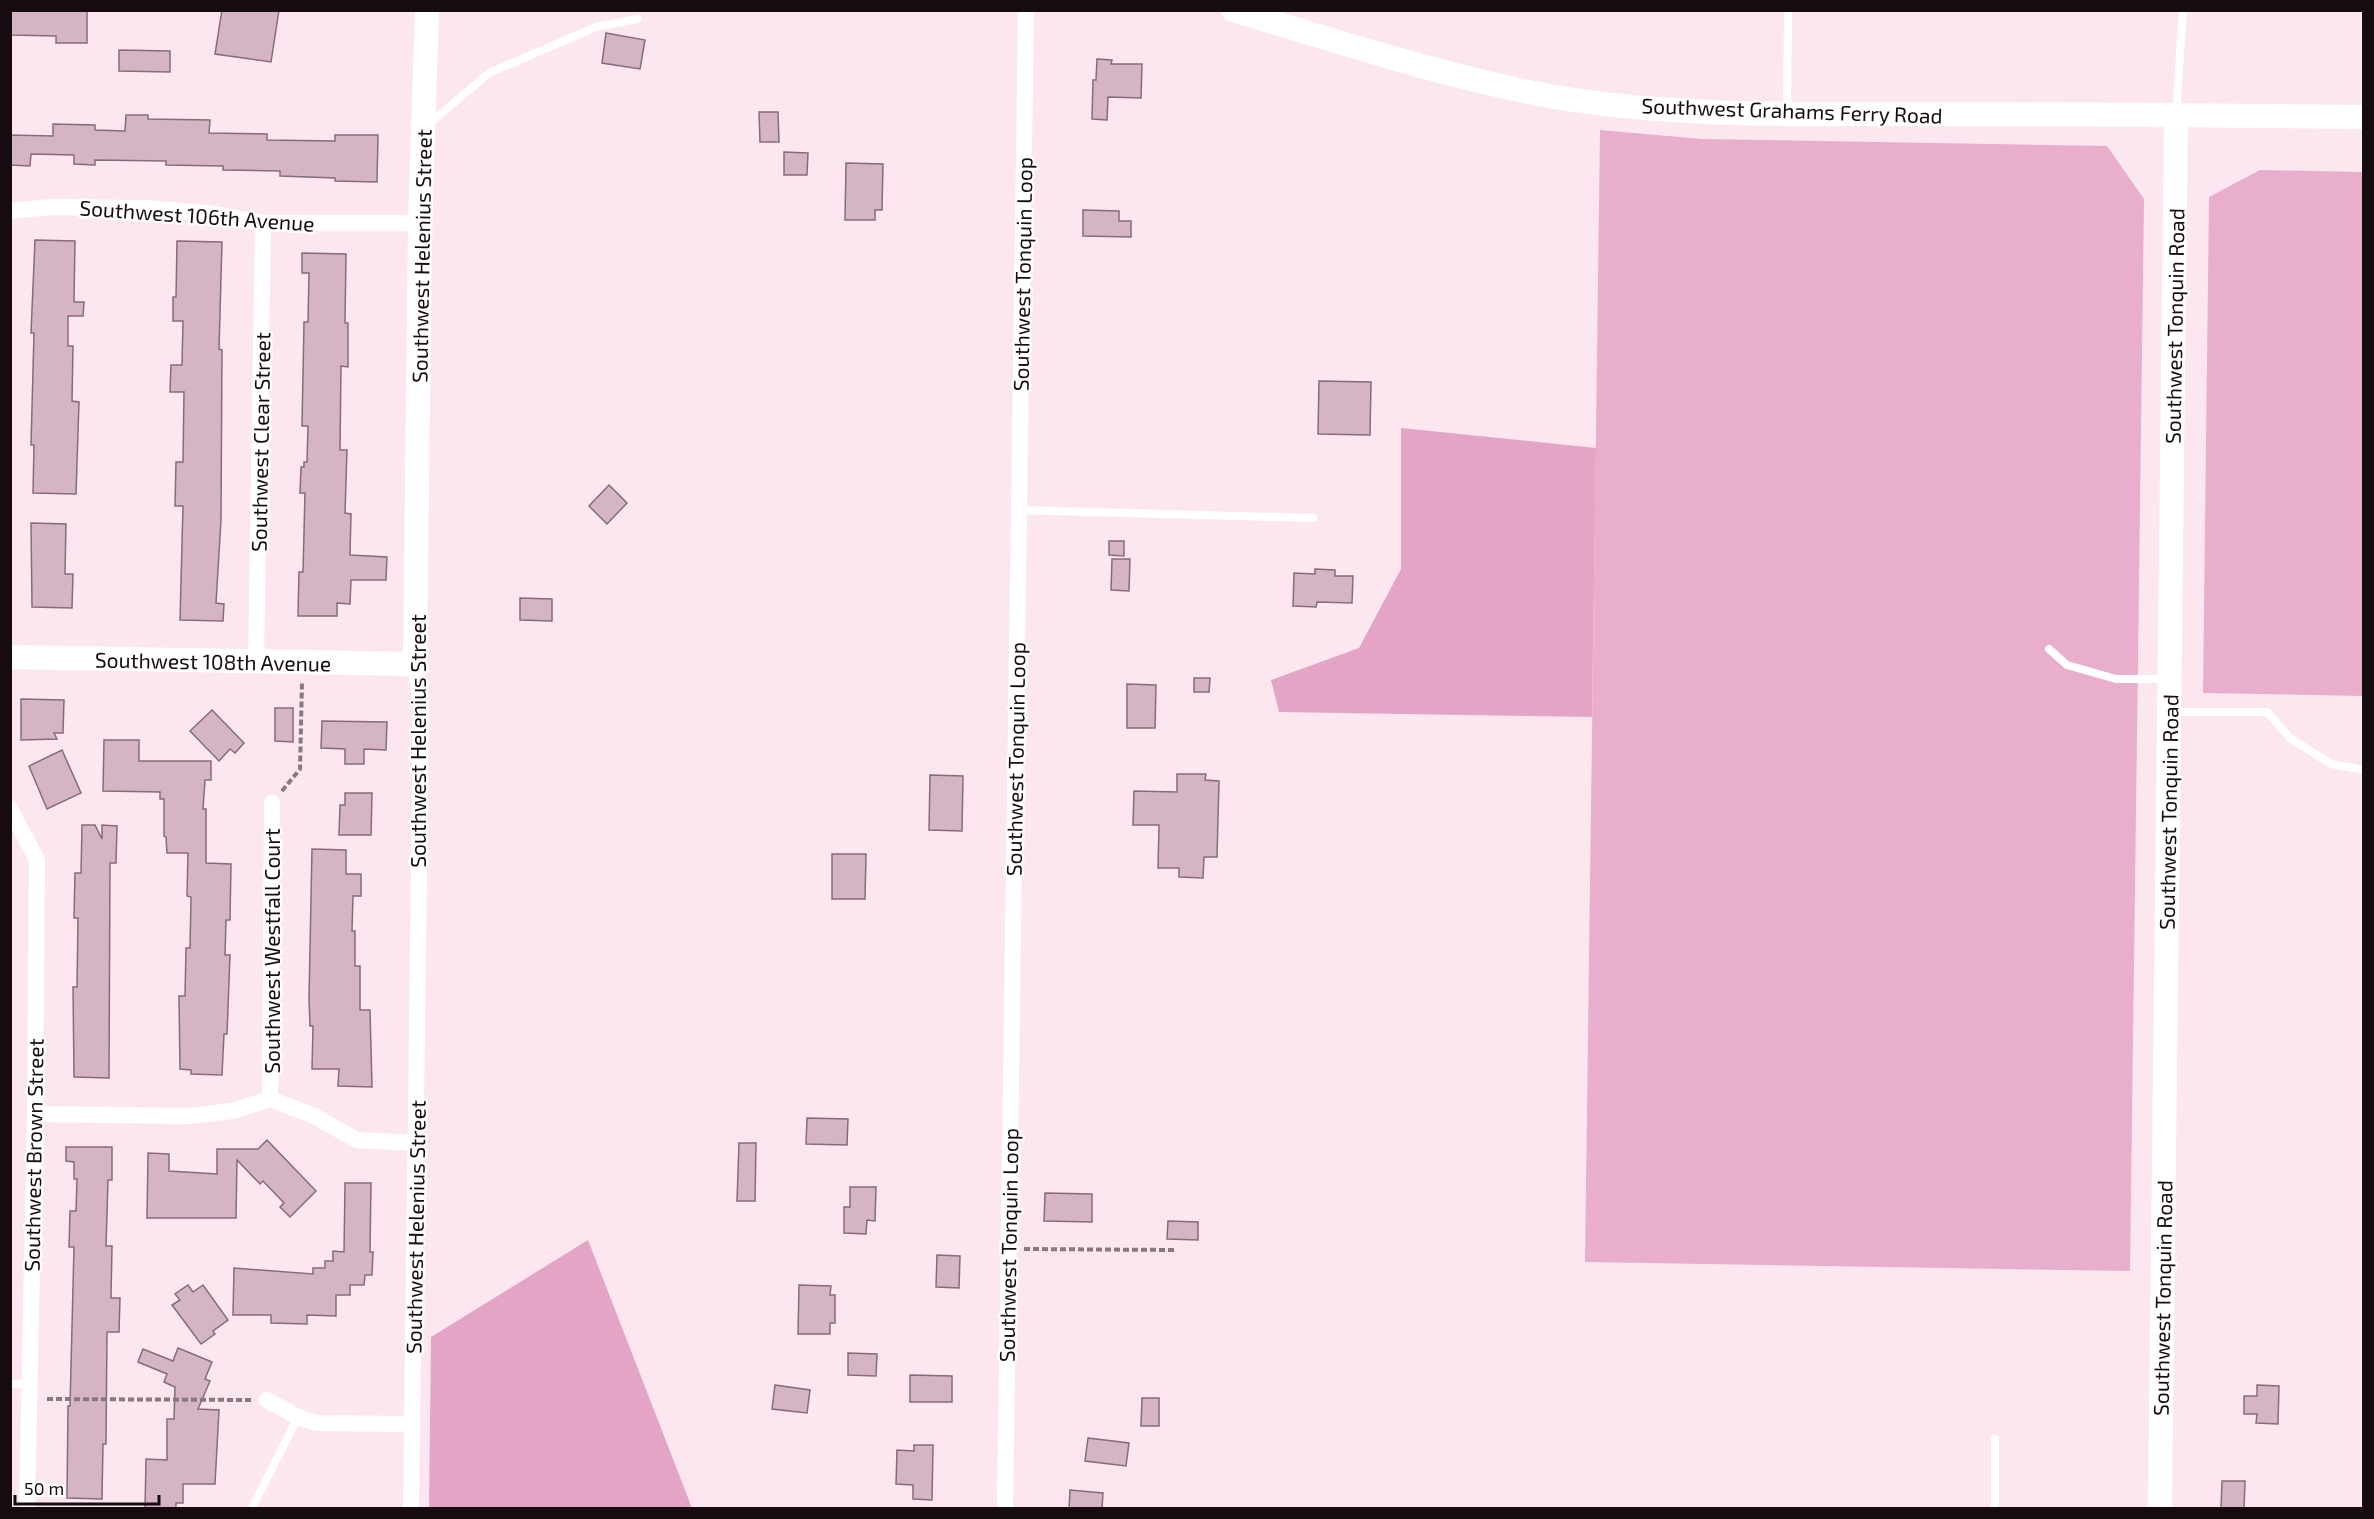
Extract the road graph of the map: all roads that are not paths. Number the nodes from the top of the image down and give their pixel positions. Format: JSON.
{"nodes":[{"id":1,"x":427,"y":10,"type":"edge"},
{"id":2,"x":1026,"y":10,"type":"edge"},
{"id":3,"x":1233,"y":10,"type":"edge"},
{"id":4,"x":1788,"y":10,"type":"edge"},
{"id":5,"x":2184,"y":10,"type":"edge"},
{"id":6,"x":638,"y":19,"type":"dead end"},
{"id":7,"x":1787,"y":112,"type":"junction"},
{"id":8,"x":2176,"y":115,"type":"junction"},
{"id":9,"x":2364,"y":117,"type":"edge"},
{"id":10,"x":423,"y":129,"type":"junction"},
{"id":11,"x":10,"y":210,"type":"edge"},
{"id":12,"x":263,"y":223,"type":"junction"},
{"id":13,"x":420,"y":223,"type":"junction"},
{"id":14,"x":1019,"y":510,"type":"junction"},
{"id":15,"x":1313,"y":518,"type":"dead end"},
{"id":16,"x":2049,"y":649,"type":"dead end"},
{"id":17,"x":10,"y":657,"type":"edge"},
{"id":18,"x":256,"y":662,"type":"junction"},
{"id":19,"x":415,"y":664,"type":"junction"},
{"id":20,"x":2170,"y":679,"type":"junction"},
{"id":21,"x":2169,"y":712,"type":"junction"},
{"id":22,"x":2364,"y":771,"type":"edge"},
{"id":23,"x":272,"y":802,"type":"road end"},
{"id":24,"x":10,"y":808,"type":"edge"},
{"id":25,"x":270,"y":1099,"type":"junction"},
{"id":26,"x":35,"y":1114,"type":"junction"},
{"id":27,"x":417,"y":1143,"type":"junction"},
{"id":28,"x":10,"y":1384,"type":"edge"},
{"id":29,"x":29,"y":1384,"type":"junction"},
{"id":30,"x":267,"y":1400,"type":"road end"},
{"id":31,"x":298,"y":1417,"type":"junction"},
{"id":32,"x":412,"y":1424,"type":"junction"},
{"id":33,"x":1995,"y":1439,"type":"dead end"},
{"id":34,"x":27,"y":1509,"type":"edge"},
{"id":35,"x":252,"y":1509,"type":"edge"},
{"id":36,"x":411,"y":1509,"type":"edge"},
{"id":37,"x":1005,"y":1509,"type":"edge"},
{"id":38,"x":1995,"y":1509,"type":"edge"},
{"id":39,"x":2160,"y":1509,"type":"edge"}],
"edges":[{"from":1,"to":10,"type":"street","name":"Southwest Helenius Street"},
{"from":2,"to":14,"type":"street","name":"Southwest Tonquin Loop"},
{"from":3,"to":7,"type":"street","name":"Southwest Grahams Ferry Road"},
{"from":4,"to":7,"type":"lane"},
{"from":5,"to":8,"type":"lane"},
{"from":6,"to":10,"type":"lane"},
{"from":7,"to":8,"type":"street","name":"Southwest Grahams Ferry Road"},
{"from":8,"to":9,"type":"street","name":"Southwest Grahams Ferry Road"},
{"from":8,"to":20,"type":"street","name":"Southwest Tonquin Road"},
{"from":10,"to":13,"type":"street","name":"Southwest Helenius Street"},
{"from":11,"to":12,"type":"street","name":"Southwest 106th Avenue"},
{"from":12,"to":13,"type":"street","name":"Southwest 106th Avenue"},
{"from":12,"to":18,"type":"street","name":"Southwest Clear Street"},
{"from":13,"to":19,"type":"street","name":"Southwest Helenius Street"},
{"from":14,"to":15,"type":"lane"},
{"from":14,"to":37,"type":"street","name":"Southwest Tonquin Loop"},
{"from":16,"to":20,"type":"lane"},
{"from":17,"to":18,"type":"street","name":"Southwest 108th Avenue"},
{"from":18,"to":19,"type":"street","name":"Southwest 108th Avenue"},
{"from":19,"to":27,"type":"street","name":"Southwest Helenius Street"},
{"from":20,"to":21,"type":"street","name":"Southwest Tonquin Road"},
{"from":21,"to":22,"type":"lane"},
{"from":21,"to":39,"type":"street","name":"Southwest Tonquin Road"},
{"from":23,"to":25,"type":"street","name":"Southwest Westfall Court"},
{"from":24,"to":26,"type":"street","name":"Southwest Brown Street"},
{"from":25,"to":26,"type":"street"},
{"from":25,"to":27,"type":"street"},
{"from":26,"to":29,"type":"street","name":"Southwest Brown Street"},
{"from":27,"to":32,"type":"street","name":"Southwest Helenius Street"},
{"from":28,"to":29,"type":"lane"},
{"from":29,"to":34,"type":"street","name":"Southwest Brown Street"},
{"from":30,"to":31,"type":"street"},
{"from":31,"to":32,"type":"street"},
{"from":31,"to":35,"type":"lane"},
{"from":32,"to":36,"type":"street","name":"Southwest Helenius Street"},
{"from":33,"to":38,"type":"lane"}]}
